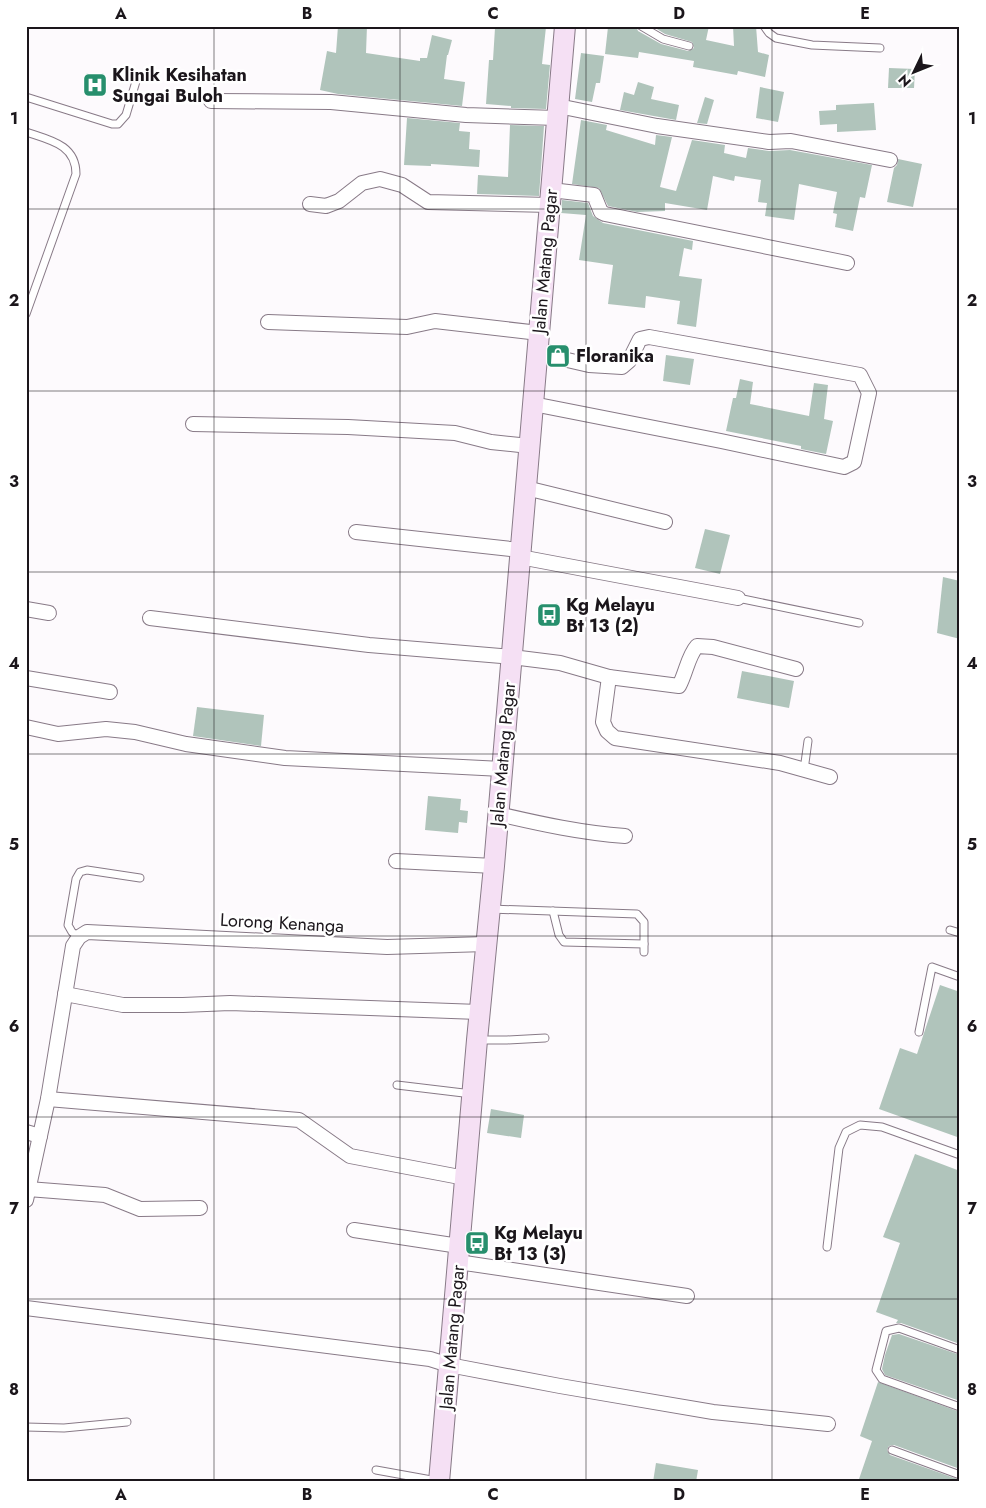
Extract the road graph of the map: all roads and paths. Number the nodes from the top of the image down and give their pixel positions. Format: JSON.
{"nodes":[{"id":1,"x":565,"y":26,"type":"edge"},
{"id":2,"x":642,"y":26,"type":"edge"},
{"id":3,"x":764,"y":26,"type":"edge"},
{"id":4,"x":689,"y":46,"type":"dead end"},
{"id":5,"x":880,"y":48,"type":"dead end"},
{"id":6,"x":137,"y":78,"type":"dead end"},
{"id":7,"x":26,"y":97,"type":"edge"},
{"id":8,"x":211,"y":101,"type":"dead end"},
{"id":9,"x":558,"y":112,"type":"junction"},
{"id":10,"x":26,"y":132,"type":"edge"},
{"id":11,"x":890,"y":160,"type":"dead end"},
{"id":12,"x":550,"y":198,"type":"junction"},
{"id":13,"x":310,"y":204,"type":"dead end"},
{"id":14,"x":847,"y":263,"type":"dead end"},
{"id":15,"x":26,"y":314,"type":"edge"},
{"id":16,"x":268,"y":322,"type":"dead end"},
{"id":17,"x":539,"y":333,"type":"junction"},
{"id":18,"x":537,"y":353,"type":"junction"},
{"id":19,"x":533,"y":404,"type":"junction"},
{"id":20,"x":193,"y":424,"type":"dead end"},
{"id":21,"x":529,"y":446,"type":"junction"},
{"id":22,"x":526,"y":488,"type":"junction"},
{"id":23,"x":665,"y":522,"type":"dead end"},
{"id":24,"x":356,"y":532,"type":"dead end"},
{"id":25,"x":520,"y":554,"type":"junction"},
{"id":26,"x":738,"y":598,"type":"joint"},
{"id":27,"x":26,"y":609,"type":"edge"},
{"id":28,"x":49,"y":613,"type":"dead end"},
{"id":29,"x":150,"y":618,"type":"dead end"},
{"id":30,"x":859,"y":623,"type":"dead end"},
{"id":31,"x":512,"y":657,"type":"junction"},
{"id":32,"x":796,"y":669,"type":"dead end"},
{"id":33,"x":608,"y":677,"type":"junction"},
{"id":34,"x":26,"y":678,"type":"edge"},
{"id":35,"x":110,"y":692,"type":"dead end"},
{"id":36,"x":26,"y":727,"type":"edge"},
{"id":37,"x":808,"y":741,"type":"dead end"},
{"id":38,"x":502,"y":769,"type":"junction"},
{"id":39,"x":804,"y":770,"type":"junction"},
{"id":40,"x":830,"y":777,"type":"dead end"},
{"id":41,"x":498,"y":814,"type":"junction"},
{"id":42,"x":625,"y":836,"type":"dead end"},
{"id":43,"x":396,"y":862,"type":"dead end"},
{"id":44,"x":494,"y":866,"type":"junction"},
{"id":45,"x":140,"y":878,"type":"dead end"},
{"id":46,"x":490,"y":908,"type":"junction"},
{"id":47,"x":553,"y":911,"type":"junction"},
{"id":48,"x":950,"y":930,"type":"dead end"},
{"id":49,"x":960,"y":933,"type":"edge"},
{"id":50,"x":79,"y":937,"type":"junction"},
{"id":51,"x":486,"y":944,"type":"junction"},
{"id":52,"x":644,"y":944,"type":"junction"},
{"id":53,"x":644,"y":952,"type":"dead end"},
{"id":54,"x":960,"y":977,"type":"edge"},
{"id":55,"x":65,"y":994,"type":"junction"},
{"id":56,"x":479,"y":1012,"type":"junction"},
{"id":57,"x":919,"y":1032,"type":"dead end"},
{"id":58,"x":546,"y":1038,"type":"dead end"},
{"id":59,"x":476,"y":1040,"type":"junction"},
{"id":60,"x":397,"y":1086,"type":"dead end"},
{"id":61,"x":472,"y":1094,"type":"junction"},
{"id":62,"x":48,"y":1099,"type":"junction"},
{"id":63,"x":33,"y":1134,"type":"edge"},
{"id":64,"x":960,"y":1156,"type":"edge"},
{"id":65,"x":466,"y":1178,"type":"junction"},
{"id":66,"x":27,"y":1194,"type":"edge"},
{"id":67,"x":200,"y":1208,"type":"dead end"},
{"id":68,"x":354,"y":1230,"type":"dead end"},
{"id":69,"x":827,"y":1247,"type":"dead end"},
{"id":70,"x":459,"y":1254,"type":"junction"},
{"id":71,"x":687,"y":1296,"type":"dead end"},
{"id":72,"x":26,"y":1308,"type":"edge"},
{"id":73,"x":960,"y":1350,"type":"edge"},
{"id":74,"x":449,"y":1365,"type":"junction"},
{"id":75,"x":960,"y":1407,"type":"edge"},
{"id":76,"x":126,"y":1422,"type":"dead end"},
{"id":77,"x":828,"y":1424,"type":"dead end"},
{"id":78,"x":26,"y":1427,"type":"edge"},
{"id":79,"x":892,"y":1450,"type":"dead end"},
{"id":80,"x":376,"y":1470,"type":"dead end"},
{"id":81,"x":960,"y":1475,"type":"edge"},
{"id":82,"x":439,"y":1482,"type":"edge"}],
"edges":[{"from":1,"to":9,"type":"main road","name":"Jalan Matang Pagar"},
{"from":2,"to":4,"type":"lane"},
{"from":3,"to":5,"type":"lane"},
{"from":6,"to":7,"type":"lane"},
{"from":8,"to":9,"type":"street"},
{"from":9,"to":11,"type":"street"},
{"from":9,"to":12,"type":"main road","name":"Jalan Matang Pagar"},
{"from":10,"to":15,"type":"lane"},
{"from":12,"to":13,"type":"street"},
{"from":12,"to":14,"type":"street"},
{"from":12,"to":17,"type":"main road","name":"Jalan Matang Pagar"},
{"from":16,"to":17,"type":"street"},
{"from":17,"to":18,"type":"main road","name":"Jalan Matang Pagar"},
{"from":18,"to":19,"type":"main road","name":"Jalan Matang Pagar"},
{"from":18,"to":19,"type":"street"},
{"from":19,"to":21,"type":"main road","name":"Jalan Matang Pagar"},
{"from":20,"to":21,"type":"street"},
{"from":21,"to":22,"type":"main road","name":"Jalan Matang Pagar"},
{"from":22,"to":23,"type":"street"},
{"from":22,"to":25,"type":"main road","name":"Jalan Matang Pagar"},
{"from":24,"to":25,"type":"street"},
{"from":25,"to":26,"type":"street"},
{"from":25,"to":31,"type":"main road","name":"Jalan Matang Pagar"},
{"from":26,"to":30,"type":"lane"},
{"from":27,"to":28,"type":"street"},
{"from":29,"to":31,"type":"street"},
{"from":31,"to":33,"type":"street"},
{"from":31,"to":38,"type":"main road","name":"Jalan Matang Pagar"},
{"from":32,"to":33,"type":"street"},
{"from":33,"to":39,"type":"street"},
{"from":34,"to":35,"type":"street"},
{"from":36,"to":38,"type":"street"},
{"from":37,"to":39,"type":"lane"},
{"from":38,"to":41,"type":"main road","name":"Jalan Matang Pagar"},
{"from":39,"to":40,"type":"street"},
{"from":41,"to":42,"type":"street"},
{"from":41,"to":44,"type":"main road","name":"Jalan Matang Pagar"},
{"from":43,"to":44,"type":"street"},
{"from":44,"to":46,"type":"main road","name":"Jalan Matang Pagar"},
{"from":45,"to":50,"type":"lane"},
{"from":46,"to":47,"type":"lane"},
{"from":46,"to":51,"type":"main road","name":"Jalan Matang Pagar"},
{"from":47,"to":52,"type":"lane"},
{"from":47,"to":52,"type":"lane"},
{"from":48,"to":49,"type":"lane"},
{"from":50,"to":51,"type":"street","name":"Lorong Kenanga"},
{"from":50,"to":55,"type":"street"},
{"from":51,"to":56,"type":"main road","name":"Jalan Matang Pagar"},
{"from":52,"to":53,"type":"lane"},
{"from":54,"to":57,"type":"lane"},
{"from":55,"to":56,"type":"street"},
{"from":55,"to":62,"type":"street"},
{"from":56,"to":59,"type":"main road","name":"Jalan Matang Pagar"},
{"from":58,"to":59,"type":"lane"},
{"from":59,"to":61,"type":"main road","name":"Jalan Matang Pagar"},
{"from":60,"to":61,"type":"lane"},
{"from":61,"to":65,"type":"main road","name":"Jalan Matang Pagar"},
{"from":62,"to":63,"type":"street"},
{"from":62,"to":65,"type":"street"},
{"from":63,"to":66,"type":"street"},
{"from":64,"to":69,"type":"lane"},
{"from":65,"to":70,"type":"main road","name":"Jalan Matang Pagar"},
{"from":66,"to":67,"type":"street"},
{"from":68,"to":70,"type":"street"},
{"from":70,"to":71,"type":"street"},
{"from":70,"to":74,"type":"main road","name":"Jalan Matang Pagar"},
{"from":72,"to":74,"type":"street"},
{"from":73,"to":75,"type":"lane"},
{"from":74,"to":77,"type":"street"},
{"from":74,"to":82,"type":"main road","name":"Jalan Matang Pagar"},
{"from":76,"to":78,"type":"lane"},
{"from":79,"to":81,"type":"lane"},
{"from":80,"to":82,"type":"lane"}]}
